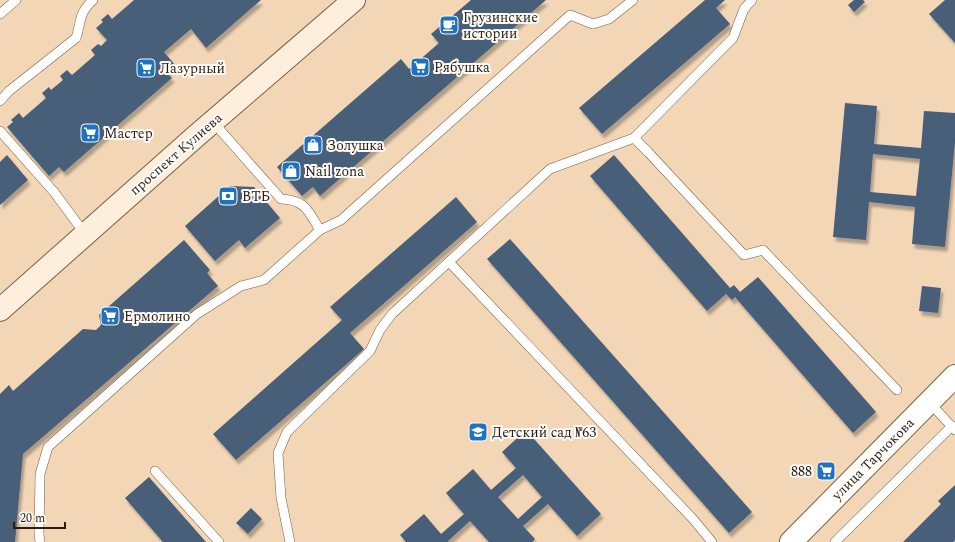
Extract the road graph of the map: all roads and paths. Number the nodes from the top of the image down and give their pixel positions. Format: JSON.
{"nodes":[{"id":1,"x":16,"y":0,"type":"edge"},
{"id":2,"x":93,"y":0,"type":"edge"},
{"id":3,"x":354,"y":0,"type":"edge"},
{"id":4,"x":633,"y":0,"type":"edge"},
{"id":5,"x":752,"y":0,"type":"edge"},
{"id":6,"x":0,"y":14,"type":"edge"},
{"id":7,"x":0,"y":101,"type":"edge"},
{"id":8,"x":213,"y":122,"type":"junction"},
{"id":9,"x":0,"y":131,"type":"edge"},
{"id":10,"x":634,"y":138,"type":"junction"},
{"id":11,"x":320,"y":230,"type":"junction"},
{"id":12,"x":85,"y":234,"type":"junction"},
{"id":13,"x":449,"y":262,"type":"junction"},
{"id":14,"x":0,"y":310,"type":"edge"},
{"id":15,"x":955,"y":376,"type":"edge"},
{"id":16,"x":897,"y":390,"type":"dead end"},
{"id":17,"x":929,"y":402,"type":"junction"},
{"id":18,"x":953,"y":424,"type":"edge"},
{"id":19,"x":154,"y":471,"type":"dead end"},
{"id":20,"x":40,"y":542,"type":"edge"},
{"id":21,"x":220,"y":542,"type":"edge"},
{"id":22,"x":290,"y":542,"type":"edge"},
{"id":23,"x":712,"y":542,"type":"edge"},
{"id":24,"x":791,"y":542,"type":"edge"},
{"id":25,"x":835,"y":542,"type":"edge"}],
"edges":[{"from":1,"to":6,"type":"lane"},
{"from":2,"to":7,"type":"lane"},
{"from":3,"to":8,"type":"main road","name":"проспект Кулиева"},
{"from":4,"to":11,"type":"lane"},
{"from":5,"to":10,"type":"lane"},
{"from":8,"to":11,"type":"lane"},
{"from":8,"to":12,"type":"main road","name":"проспект Кулиева"},
{"from":9,"to":12,"type":"lane"},
{"from":10,"to":13,"type":"lane"},
{"from":10,"to":16,"type":"lane"},
{"from":11,"to":20,"type":"lane"},
{"from":12,"to":14,"type":"main road","name":"проспект Кулиева"},
{"from":13,"to":22,"type":"lane"},
{"from":13,"to":23,"type":"lane"},
{"from":15,"to":17,"type":"street","name":"улица Тарчокова"},
{"from":17,"to":18,"type":"lane"},
{"from":17,"to":24,"type":"street","name":"улица Тарчокова"},
{"from":18,"to":25,"type":"lane"},
{"from":19,"to":21,"type":"lane"}]}
